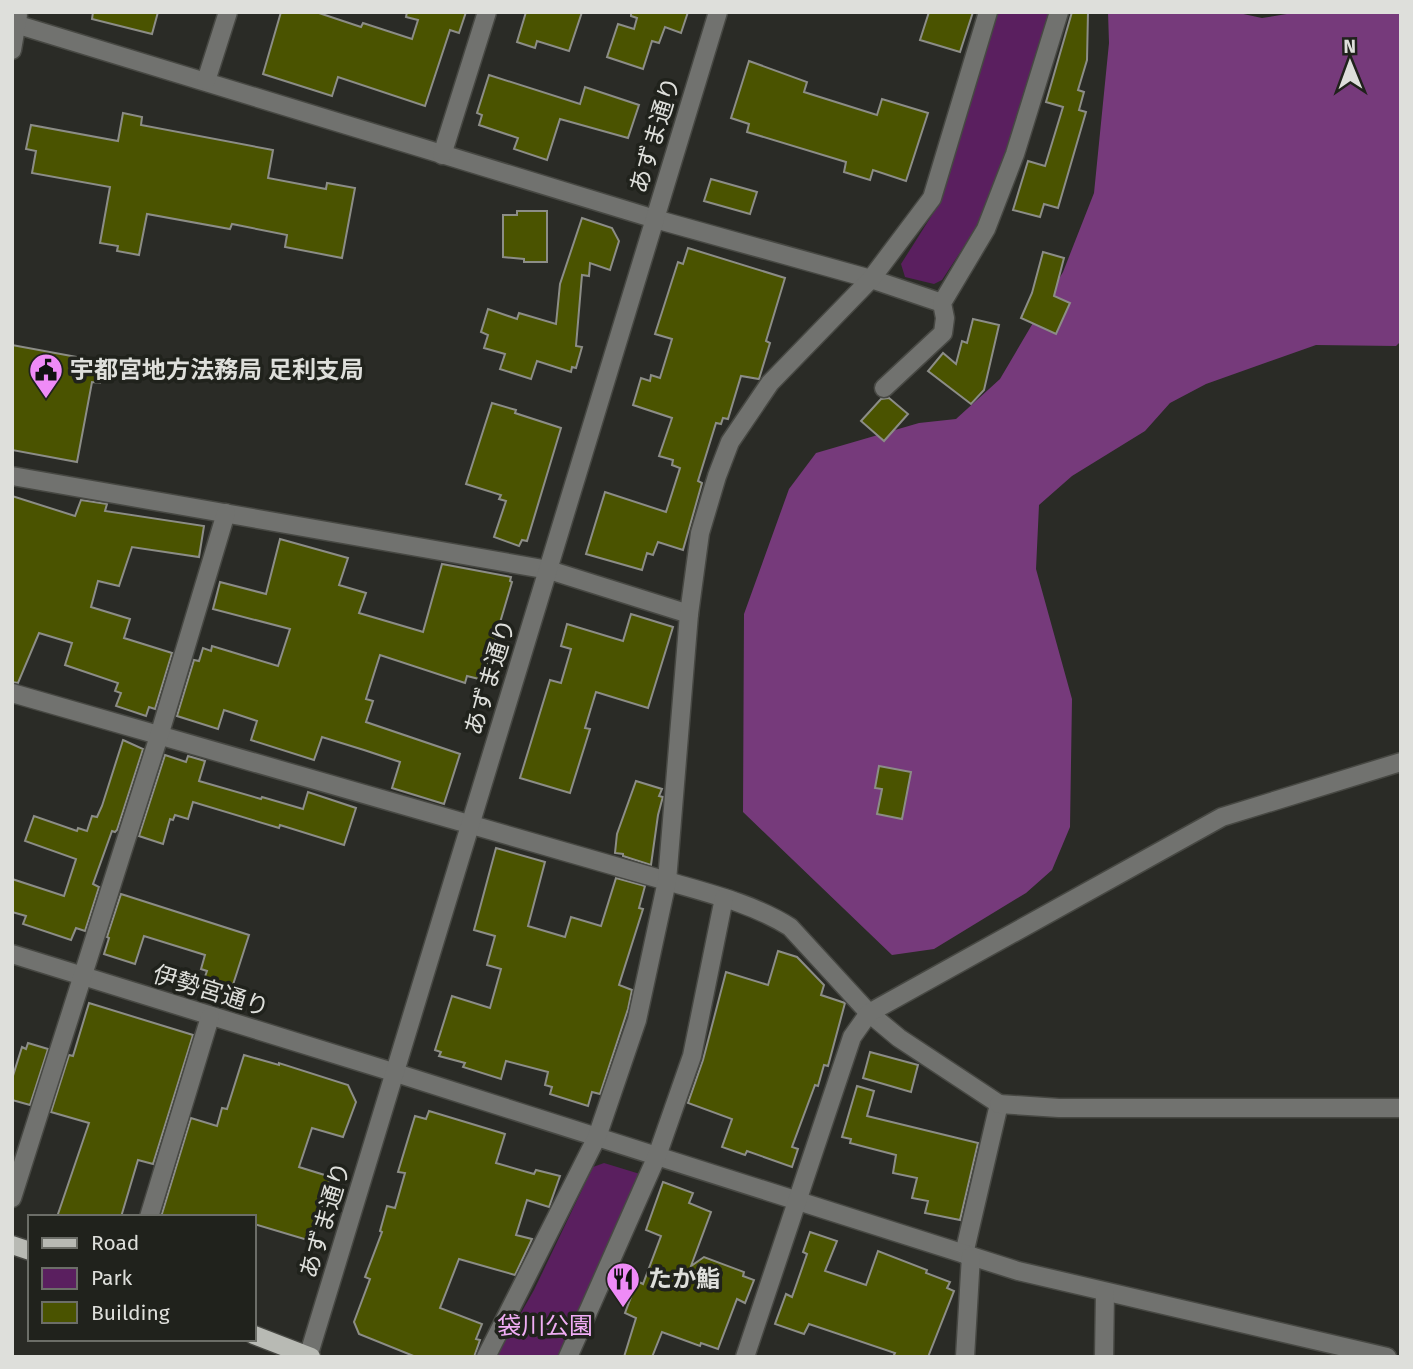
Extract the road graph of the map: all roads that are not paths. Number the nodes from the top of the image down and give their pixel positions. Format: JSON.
{"nodes":[{"id":1,"x":228,"y":12,"type":"edge"},
{"id":2,"x":486,"y":12,"type":"edge"},
{"id":3,"x":719,"y":12,"type":"edge"},
{"id":4,"x":988,"y":12,"type":"edge"},
{"id":5,"x":1059,"y":12,"type":"edge"},
{"id":6,"x":16,"y":20,"type":"edge"},
{"id":7,"x":12,"y":50,"type":"edge"},
{"id":8,"x":206,"y":81,"type":"junction"},
{"id":9,"x":442,"y":155,"type":"junction"},
{"id":10,"x":655,"y":219,"type":"junction"},
{"id":11,"x":871,"y":279,"type":"junction"},
{"id":12,"x":942,"y":303,"type":"junction"},
{"id":13,"x":884,"y":388,"type":"dead end"},
{"id":14,"x":12,"y":476,"type":"edge"},
{"id":15,"x":226,"y":513,"type":"junction"},
{"id":16,"x":549,"y":570,"type":"junction"},
{"id":17,"x":689,"y":614,"type":"junction"},
{"id":18,"x":12,"y":693,"type":"edge"},
{"id":19,"x":159,"y":736,"type":"junction"},
{"id":20,"x":1401,"y":762,"type":"edge"},
{"id":21,"x":470,"y":825,"type":"junction"},
{"id":22,"x":667,"y":881,"type":"junction"},
{"id":23,"x":724,"y":898,"type":"junction"},
{"id":24,"x":12,"y":954,"type":"edge"},
{"id":25,"x":83,"y":977,"type":"junction"},
{"id":26,"x":869,"y":1013,"type":"junction"},
{"id":27,"x":210,"y":1017,"type":"junction"},
{"id":28,"x":396,"y":1073,"type":"junction"},
{"id":29,"x":999,"y":1104,"type":"junction"},
{"id":30,"x":1401,"y":1108,"type":"edge"},
{"id":31,"x":597,"y":1137,"type":"junction"},
{"id":32,"x":657,"y":1156,"type":"junction"},
{"id":33,"x":12,"y":1198,"type":"edge"},
{"id":34,"x":798,"y":1202,"type":"junction"},
{"id":35,"x":150,"y":1215,"type":"edge"},
{"id":36,"x":967,"y":1255,"type":"junction"},
{"id":37,"x":1105,"y":1293,"type":"junction"},
{"id":38,"x":256,"y":1336,"type":"edge"},
{"id":39,"x":309,"y":1357,"type":"edge"},
{"id":40,"x":486,"y":1357,"type":"edge"},
{"id":41,"x":568,"y":1357,"type":"edge"},
{"id":42,"x":745,"y":1357,"type":"edge"},
{"id":43,"x":965,"y":1357,"type":"edge"},
{"id":44,"x":1104,"y":1357,"type":"edge"},
{"id":45,"x":1387,"y":1357,"type":"edge"}],
"edges":[{"from":1,"to":8,"type":"street"},
{"from":2,"to":9,"type":"street"},
{"from":3,"to":10,"type":"street","name":"あずま通り"},
{"from":4,"to":11,"type":"street"},
{"from":5,"to":12,"type":"street"},
{"from":6,"to":7,"type":"street"},
{"from":6,"to":8,"type":"street"},
{"from":8,"to":9,"type":"street"},
{"from":9,"to":10,"type":"street"},
{"from":10,"to":11,"type":"street"},
{"from":10,"to":16,"type":"street","name":"あずま通り"},
{"from":11,"to":12,"type":"street"},
{"from":11,"to":17,"type":"street"},
{"from":12,"to":13,"type":"street"},
{"from":14,"to":15,"type":"street"},
{"from":15,"to":16,"type":"street"},
{"from":15,"to":19,"type":"street"},
{"from":16,"to":17,"type":"street"},
{"from":16,"to":21,"type":"street","name":"あずま通り"},
{"from":17,"to":22,"type":"street"},
{"from":18,"to":19,"type":"street"},
{"from":19,"to":21,"type":"street"},
{"from":19,"to":25,"type":"street"},
{"from":20,"to":26,"type":"street"},
{"from":21,"to":22,"type":"street"},
{"from":21,"to":28,"type":"street","name":"あずま通り"},
{"from":22,"to":23,"type":"street"},
{"from":22,"to":31,"type":"street"},
{"from":23,"to":26,"type":"street"},
{"from":23,"to":32,"type":"street"},
{"from":24,"to":25,"type":"street","name":"伊勢宮通り"},
{"from":25,"to":27,"type":"street","name":"伊勢宮通り"},
{"from":25,"to":33,"type":"street"},
{"from":26,"to":29,"type":"street"},
{"from":26,"to":34,"type":"street"},
{"from":27,"to":28,"type":"street","name":"伊勢宮通り"},
{"from":27,"to":35,"type":"street"},
{"from":28,"to":31,"type":"street","name":"伊勢宮通り"},
{"from":28,"to":39,"type":"street","name":"あずま通り"},
{"from":29,"to":30,"type":"street"},
{"from":29,"to":36,"type":"street"},
{"from":31,"to":32,"type":"street","name":"伊勢宮通り"},
{"from":31,"to":40,"type":"street"},
{"from":32,"to":34,"type":"street","name":"伊勢宮通り"},
{"from":32,"to":41,"type":"street"},
{"from":34,"to":36,"type":"street","name":"伊勢宮通り"},
{"from":34,"to":42,"type":"street"},
{"from":36,"to":37,"type":"street","name":"伊勢宮通り"},
{"from":36,"to":43,"type":"street"},
{"from":37,"to":44,"type":"street"},
{"from":37,"to":45,"type":"street","name":"伊勢宮通り"},
{"from":38,"to":39,"type":"main road"}]}
